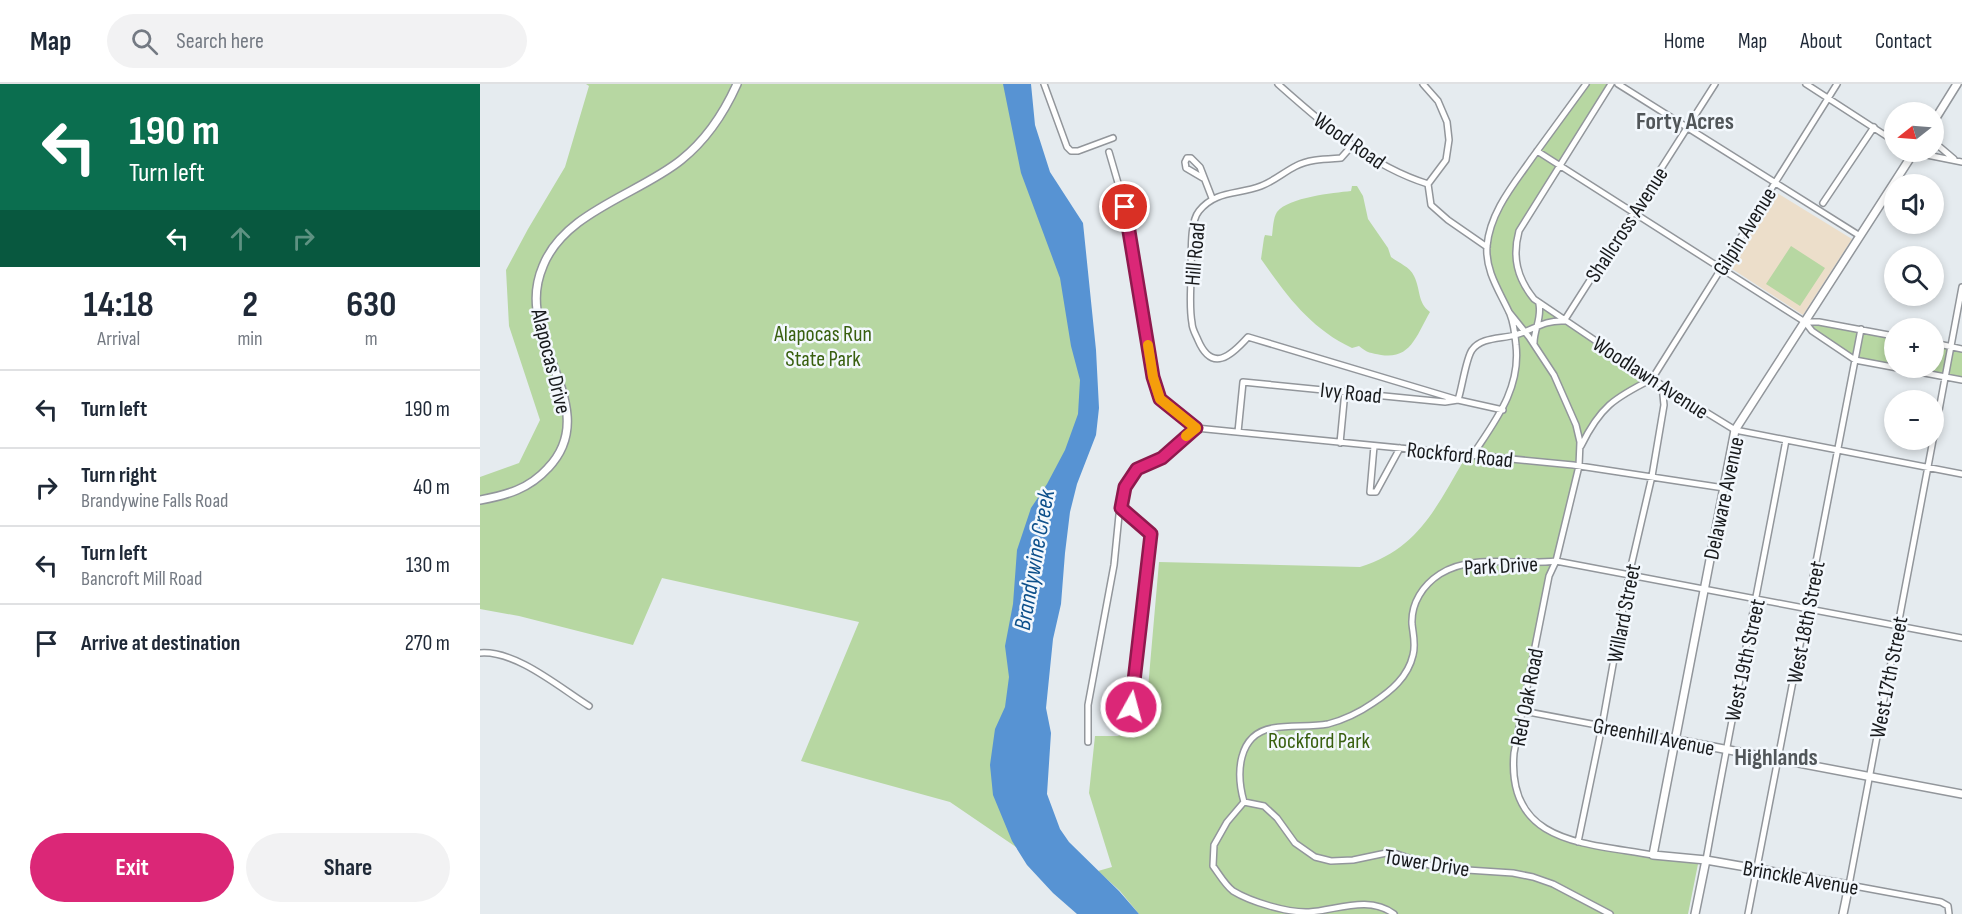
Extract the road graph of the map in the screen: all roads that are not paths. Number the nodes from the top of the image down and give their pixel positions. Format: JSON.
{"nodes":[{"id":1,"x":737,"y":84,"type":"edge"},
{"id":2,"x":1044,"y":84,"type":"edge"},
{"id":3,"x":1278,"y":84,"type":"edge"},
{"id":4,"x":1423,"y":84,"type":"edge"},
{"id":5,"x":1586,"y":84,"type":"edge"},
{"id":6,"x":1611,"y":84,"type":"edge"},
{"id":7,"x":1618,"y":84,"type":"edge"},
{"id":8,"x":1715,"y":84,"type":"edge"},
{"id":9,"x":1806,"y":84,"type":"edge"},
{"id":10,"x":1837,"y":84,"type":"edge"},
{"id":11,"x":1958,"y":84,"type":"edge"},
{"id":12,"x":1828,"y":98,"type":"junction"},
{"id":13,"x":1944,"y":106,"type":"edge"},
{"id":14,"x":1687,"y":127,"type":"junction"},
{"id":15,"x":1874,"y":127,"type":"junction"},
{"id":16,"x":1884,"y":134,"type":"edge"},
{"id":17,"x":1113,"y":138,"type":"dead end"},
{"id":18,"x":1349,"y":144,"type":"junction"},
{"id":19,"x":1537,"y":151,"type":"junction"},
{"id":20,"x":1944,"y":151,"type":"edge"},
{"id":21,"x":1109,"y":152,"type":"dead end"},
{"id":22,"x":1944,"y":158,"type":"edge"},
{"id":23,"x":1960,"y":161,"type":"edge"},
{"id":24,"x":1907,"y":162,"type":"edge"},
{"id":25,"x":1560,"y":165,"type":"junction"},
{"id":26,"x":1203,"y":178,"type":"dead end"},
{"id":27,"x":1775,"y":182,"type":"junction"},
{"id":28,"x":1428,"y":184,"type":"junction"},
{"id":29,"x":1212,"y":198,"type":"junction"},
{"id":30,"x":1823,"y":202,"type":"dead end"},
{"id":31,"x":1634,"y":213,"type":"junction"},
{"id":32,"x":1860,"y":236,"type":"junction"},
{"id":33,"x":1487,"y":247,"type":"junction"},
{"id":34,"x":1721,"y":268,"type":"junction"},
{"id":35,"x":1962,"y":287,"type":"edge"},
{"id":36,"x":1539,"y":304,"type":"junction"},
{"id":37,"x":1509,"y":312,"type":"junction"},
{"id":38,"x":1564,"y":321,"type":"junction"},
{"id":39,"x":1805,"y":322,"type":"junction"},
{"id":40,"x":1538,"y":324,"type":"junction"},
{"id":41,"x":1861,"y":329,"type":"junction"},
{"id":42,"x":1525,"y":332,"type":"junction"},
{"id":43,"x":1884,"y":334,"type":"edge"},
{"id":44,"x":1515,"y":335,"type":"junction"},
{"id":45,"x":1534,"y":345,"type":"junction"},
{"id":46,"x":1944,"y":345,"type":"edge"},
{"id":47,"x":1951,"y":346,"type":"junction"},
{"id":48,"x":1962,"y":349,"type":"edge"},
{"id":49,"x":1855,"y":360,"type":"junction"},
{"id":50,"x":1945,"y":377,"type":"junction"},
{"id":51,"x":1652,"y":379,"type":"junction"},
{"id":52,"x":1962,"y":380,"type":"edge"},
{"id":53,"x":1662,"y":385,"type":"junction"},
{"id":54,"x":1942,"y":390,"type":"edge"},
{"id":55,"x":1345,"y":391,"type":"junction"},
{"id":56,"x":1458,"y":400,"type":"junction"},
{"id":57,"x":1503,"y":410,"type":"junction"},
{"id":58,"x":1196,"y":428,"type":"junction"},
{"id":59,"x":1735,"y":430,"type":"junction"},
{"id":60,"x":1238,"y":432,"type":"junction"},
{"id":61,"x":1786,"y":440,"type":"junction"},
{"id":62,"x":1340,"y":443,"type":"junction"},
{"id":63,"x":1374,"y":446,"type":"junction"},
{"id":64,"x":1400,"y":448,"type":"junction"},
{"id":65,"x":1580,"y":448,"type":"junction"},
{"id":66,"x":1838,"y":450,"type":"junction"},
{"id":67,"x":1931,"y":450,"type":"edge"},
{"id":68,"x":1472,"y":456,"type":"junction"},
{"id":69,"x":1579,"y":466,"type":"junction"},
{"id":70,"x":1928,"y":467,"type":"junction"},
{"id":71,"x":1962,"y":474,"type":"edge"},
{"id":72,"x":1652,"y":476,"type":"junction"},
{"id":73,"x":1724,"y":488,"type":"junction"},
{"id":74,"x":480,"y":500,"type":"edge"},
{"id":75,"x":1121,"y":508,"type":"junction"},
{"id":76,"x":1556,"y":561,"type":"junction"},
{"id":77,"x":1629,"y":575,"type":"junction"},
{"id":78,"x":1705,"y":589,"type":"junction"},
{"id":79,"x":1757,"y":599,"type":"junction"},
{"id":80,"x":1807,"y":608,"type":"junction"},
{"id":81,"x":1898,"y":625,"type":"junction"},
{"id":82,"x":1962,"y":638,"type":"edge"},
{"id":83,"x":480,"y":653,"type":"edge"},
{"id":84,"x":589,"y":706,"type":"dead end"},
{"id":85,"x":1131,"y":707,"type":"dead end"},
{"id":86,"x":1523,"y":711,"type":"junction"},
{"id":87,"x":1602,"y":726,"type":"junction"},
{"id":88,"x":1676,"y":740,"type":"junction"},
{"id":89,"x":1088,"y":742,"type":"dead end"},
{"id":90,"x":1726,"y":750,"type":"junction"},
{"id":91,"x":1778,"y":759,"type":"junction"},
{"id":92,"x":1869,"y":777,"type":"junction"},
{"id":93,"x":1962,"y":794,"type":"edge"},
{"id":94,"x":1244,"y":802,"type":"junction"},
{"id":95,"x":1578,"y":842,"type":"junction"},
{"id":96,"x":1653,"y":855,"type":"junction"},
{"id":97,"x":1706,"y":860,"type":"junction"},
{"id":98,"x":1757,"y":869,"type":"junction"},
{"id":99,"x":1849,"y":885,"type":"junction"},
{"id":100,"x":1394,"y":914,"type":"edge"},
{"id":101,"x":1610,"y":914,"type":"edge"},
{"id":102,"x":1695,"y":914,"type":"edge"},
{"id":103,"x":1748,"y":914,"type":"edge"},
{"id":104,"x":1843,"y":914,"type":"edge"},
{"id":105,"x":1949,"y":914,"type":"edge"}],
"edges":[{"from":1,"to":74,"type":"street","name":"Alapocas Drive"},
{"from":2,"to":17,"type":"street"},
{"from":3,"to":18,"type":"street","name":"Wood Road"},
{"from":4,"to":28,"type":"street"},
{"from":5,"to":19,"type":"street"},
{"from":6,"to":25,"type":"street","name":"Woodlawn Avenue"},
{"from":7,"to":14,"type":"street"},
{"from":8,"to":14,"type":"street","name":"Shallcross Avenue"},
{"from":9,"to":12,"type":"street"},
{"from":10,"to":12,"type":"street","name":"Gilpin Avenue"},
{"from":11,"to":13,"type":"street"},
{"from":12,"to":15,"type":"street"},
{"from":12,"to":27,"type":"street","name":"Gilpin Avenue"},
{"from":14,"to":27,"type":"street"},
{"from":14,"to":31,"type":"street","name":"Shallcross Avenue"},
{"from":15,"to":16,"type":"street"},
{"from":15,"to":30,"type":"street"},
{"from":18,"to":28,"type":"street","name":"Wood Road"},
{"from":18,"to":29,"type":"street","name":"Hill Road"},
{"from":19,"to":25,"type":"street"},
{"from":19,"to":33,"type":"street"},
{"from":20,"to":23,"type":"street"},
{"from":21,"to":58,"type":"street"},
{"from":22,"to":23,"type":"street"},
{"from":24,"to":32,"type":"street","name":"Delaware Avenue"},
{"from":25,"to":31,"type":"street"},
{"from":25,"to":36,"type":"street","name":"Woodlawn Avenue"},
{"from":26,"to":29,"type":"street"},
{"from":27,"to":32,"type":"street"},
{"from":27,"to":34,"type":"street","name":"Gilpin Avenue"},
{"from":28,"to":33,"type":"street"},
{"from":29,"to":56,"type":"street","name":"Hill Road"},
{"from":31,"to":34,"type":"street"},
{"from":31,"to":38,"type":"street","name":"Shallcross Avenue"},
{"from":32,"to":39,"type":"street","name":"Delaware Avenue"},
{"from":33,"to":37,"type":"street"},
{"from":34,"to":39,"type":"street"},
{"from":34,"to":51,"type":"street","name":"Gilpin Avenue"},
{"from":35,"to":47,"type":"street","name":"West 17th Street"},
{"from":36,"to":38,"type":"street","name":"Woodlawn Avenue"},
{"from":36,"to":40,"type":"street"},
{"from":37,"to":42,"type":"street","name":"Red Oak Road"},
{"from":37,"to":44,"type":"street"},
{"from":38,"to":40,"type":"street"},
{"from":38,"to":51,"type":"street","name":"Woodlawn Avenue"},
{"from":39,"to":41,"type":"street"},
{"from":39,"to":49,"type":"street"},
{"from":39,"to":59,"type":"street","name":"Delaware Avenue"},
{"from":40,"to":42,"type":"street"},
{"from":40,"to":45,"type":"street"},
{"from":41,"to":43,"type":"street"},
{"from":41,"to":49,"type":"street","name":"West 18th Street"},
{"from":42,"to":44,"type":"street"},
{"from":42,"to":45,"type":"street","name":"Red Oak Road"},
{"from":44,"to":56,"type":"street"},
{"from":44,"to":57,"type":"street"},
{"from":45,"to":65,"type":"street","name":"Red Oak Road"},
{"from":46,"to":47,"type":"street"},
{"from":47,"to":48,"type":"street"},
{"from":47,"to":50,"type":"street","name":"West 17th Street"},
{"from":49,"to":50,"type":"street"},
{"from":49,"to":66,"type":"street","name":"West 18th Street"},
{"from":50,"to":52,"type":"street"},
{"from":50,"to":54,"type":"street","name":"West 17th Street"},
{"from":51,"to":53,"type":"street","name":"Woodlawn Avenue"},
{"from":51,"to":65,"type":"street","name":"Red Oak Road"},
{"from":53,"to":59,"type":"street","name":"Woodlawn Avenue"},
{"from":53,"to":72,"type":"street","name":"Willard Street"},
{"from":55,"to":56,"type":"street","name":"Ivy Road"},
{"from":55,"to":60,"type":"street","name":"Ivy Road"},
{"from":55,"to":62,"type":"street"},
{"from":56,"to":57,"type":"street"},
{"from":57,"to":68,"type":"street"},
{"from":58,"to":60,"type":"street","name":"Rockford Road"},
{"from":58,"to":75,"type":"street"},
{"from":59,"to":61,"type":"street","name":"Woodlawn Avenue"},
{"from":59,"to":73,"type":"street","name":"Delaware Avenue"},
{"from":60,"to":62,"type":"street","name":"Rockford Road"},
{"from":61,"to":66,"type":"street","name":"Woodlawn Avenue"},
{"from":61,"to":79,"type":"street","name":"West 19th Street"},
{"from":62,"to":63,"type":"street","name":"Rockford Road"},
{"from":63,"to":64,"type":"street","name":"Rockford Road"},
{"from":63,"to":64,"type":"street"},
{"from":64,"to":68,"type":"street","name":"Rockford Road"},
{"from":65,"to":69,"type":"street","name":"Red Oak Road"},
{"from":66,"to":70,"type":"street","name":"Woodlawn Avenue"},
{"from":66,"to":80,"type":"street","name":"West 18th Street"},
{"from":67,"to":70,"type":"street","name":"West 17th Street"},
{"from":68,"to":69,"type":"street","name":"Rockford Road"},
{"from":69,"to":72,"type":"street","name":"Rockford Road"},
{"from":69,"to":76,"type":"street","name":"Red Oak Road"},
{"from":70,"to":71,"type":"street","name":"Woodlawn Avenue"},
{"from":70,"to":81,"type":"street","name":"West 17th Street"},
{"from":72,"to":73,"type":"street","name":"Rockford Road"},
{"from":72,"to":77,"type":"street","name":"Willard Street"},
{"from":73,"to":78,"type":"street","name":"Delaware Avenue"},
{"from":75,"to":85,"type":"street"},
{"from":75,"to":89,"type":"street"},
{"from":76,"to":77,"type":"street","name":"Park Drive"},
{"from":76,"to":86,"type":"street","name":"Red Oak Road"},
{"from":76,"to":94,"type":"street","name":"Park Drive"},
{"from":77,"to":78,"type":"street","name":"Park Drive"},
{"from":77,"to":87,"type":"street","name":"Willard Street"},
{"from":78,"to":79,"type":"street","name":"Park Drive"},
{"from":78,"to":88,"type":"street","name":"Delaware Avenue"},
{"from":79,"to":80,"type":"street","name":"Park Drive"},
{"from":79,"to":90,"type":"street","name":"West 19th Street"},
{"from":80,"to":81,"type":"street","name":"Park Drive"},
{"from":80,"to":91,"type":"street","name":"West 18th Street"},
{"from":81,"to":82,"type":"street","name":"Park Drive"},
{"from":81,"to":92,"type":"street","name":"West 17th Street"},
{"from":83,"to":84,"type":"street"},
{"from":86,"to":87,"type":"street","name":"Greenhill Avenue"},
{"from":86,"to":95,"type":"street","name":"Red Oak Road"},
{"from":87,"to":88,"type":"street","name":"Greenhill Avenue"},
{"from":87,"to":95,"type":"street","name":"Willard Street"},
{"from":88,"to":90,"type":"street","name":"Greenhill Avenue"},
{"from":88,"to":96,"type":"street","name":"Delaware Avenue"},
{"from":90,"to":91,"type":"street","name":"Greenhill Avenue"},
{"from":90,"to":97,"type":"street","name":"West 19th Street"},
{"from":91,"to":92,"type":"street","name":"Greenhill Avenue"},
{"from":91,"to":98,"type":"street","name":"West 18th Street"},
{"from":92,"to":93,"type":"street","name":"Greenhill Avenue"},
{"from":92,"to":99,"type":"street","name":"West 17th Street"},
{"from":94,"to":100,"type":"street"},
{"from":94,"to":101,"type":"street","name":"Tower Drive"},
{"from":95,"to":96,"type":"street","name":"Red Oak Road"},
{"from":96,"to":97,"type":"street","name":"Brinckle Avenue"},
{"from":97,"to":98,"type":"street","name":"Brinckle Avenue"},
{"from":97,"to":102,"type":"street","name":"West 19th Street"},
{"from":98,"to":99,"type":"street","name":"Brinckle Avenue"},
{"from":98,"to":103,"type":"street","name":"West 18th Street"},
{"from":99,"to":104,"type":"street","name":"West 17th Street"},
{"from":99,"to":105,"type":"street","name":"Brinckle Avenue"}]}
